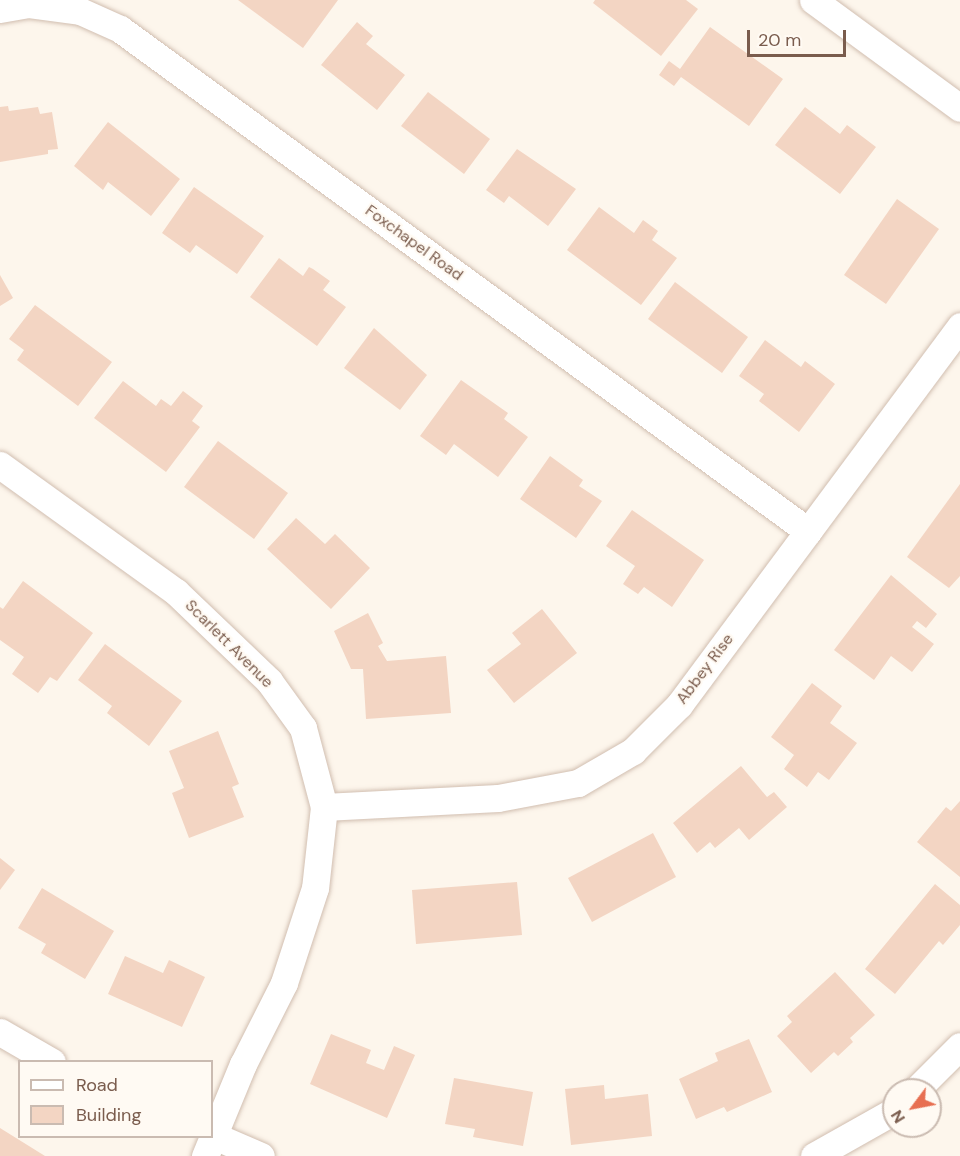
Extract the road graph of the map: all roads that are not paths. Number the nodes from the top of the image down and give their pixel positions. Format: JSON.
{"nodes":[{"id":1,"x":813,"y":0,"type":"edge"},
{"id":2,"x":0,"y":9,"type":"edge"},
{"id":3,"x":960,"y":108,"type":"edge"},
{"id":4,"x":960,"y":326,"type":"edge"},
{"id":5,"x":0,"y":465,"type":"edge"},
{"id":6,"x":808,"y":531,"type":"junction"},
{"id":7,"x":324,"y":807,"type":"junction"},
{"id":8,"x":0,"y":1032,"type":"edge"},
{"id":9,"x":960,"y":1046,"type":"edge"},
{"id":10,"x":49,"y":1060,"type":"edge"},
{"id":11,"x":928,"y":1078,"type":"edge"},
{"id":12,"x":882,"y":1118,"type":"edge"},
{"id":13,"x":213,"y":1135,"type":"edge"},
{"id":14,"x":210,"y":1142,"type":"edge"},
{"id":15,"x":261,"y":1156,"type":"edge"},
{"id":16,"x":814,"y":1156,"type":"edge"}],
"edges":[{"from":1,"to":3,"type":"street"},
{"from":2,"to":6,"type":"street","name":"Foxchapel Road"},
{"from":4,"to":6,"type":"street","name":"Abbey Rise"},
{"from":5,"to":7,"type":"street","name":"Scarlett Avenue"},
{"from":6,"to":7,"type":"street","name":"Abbey Rise"},
{"from":7,"to":13,"type":"street","name":"Scarlett Avenue"},
{"from":8,"to":10,"type":"street"},
{"from":9,"to":11,"type":"street"},
{"from":12,"to":16,"type":"street"},
{"from":14,"to":15,"type":"street"}]}
